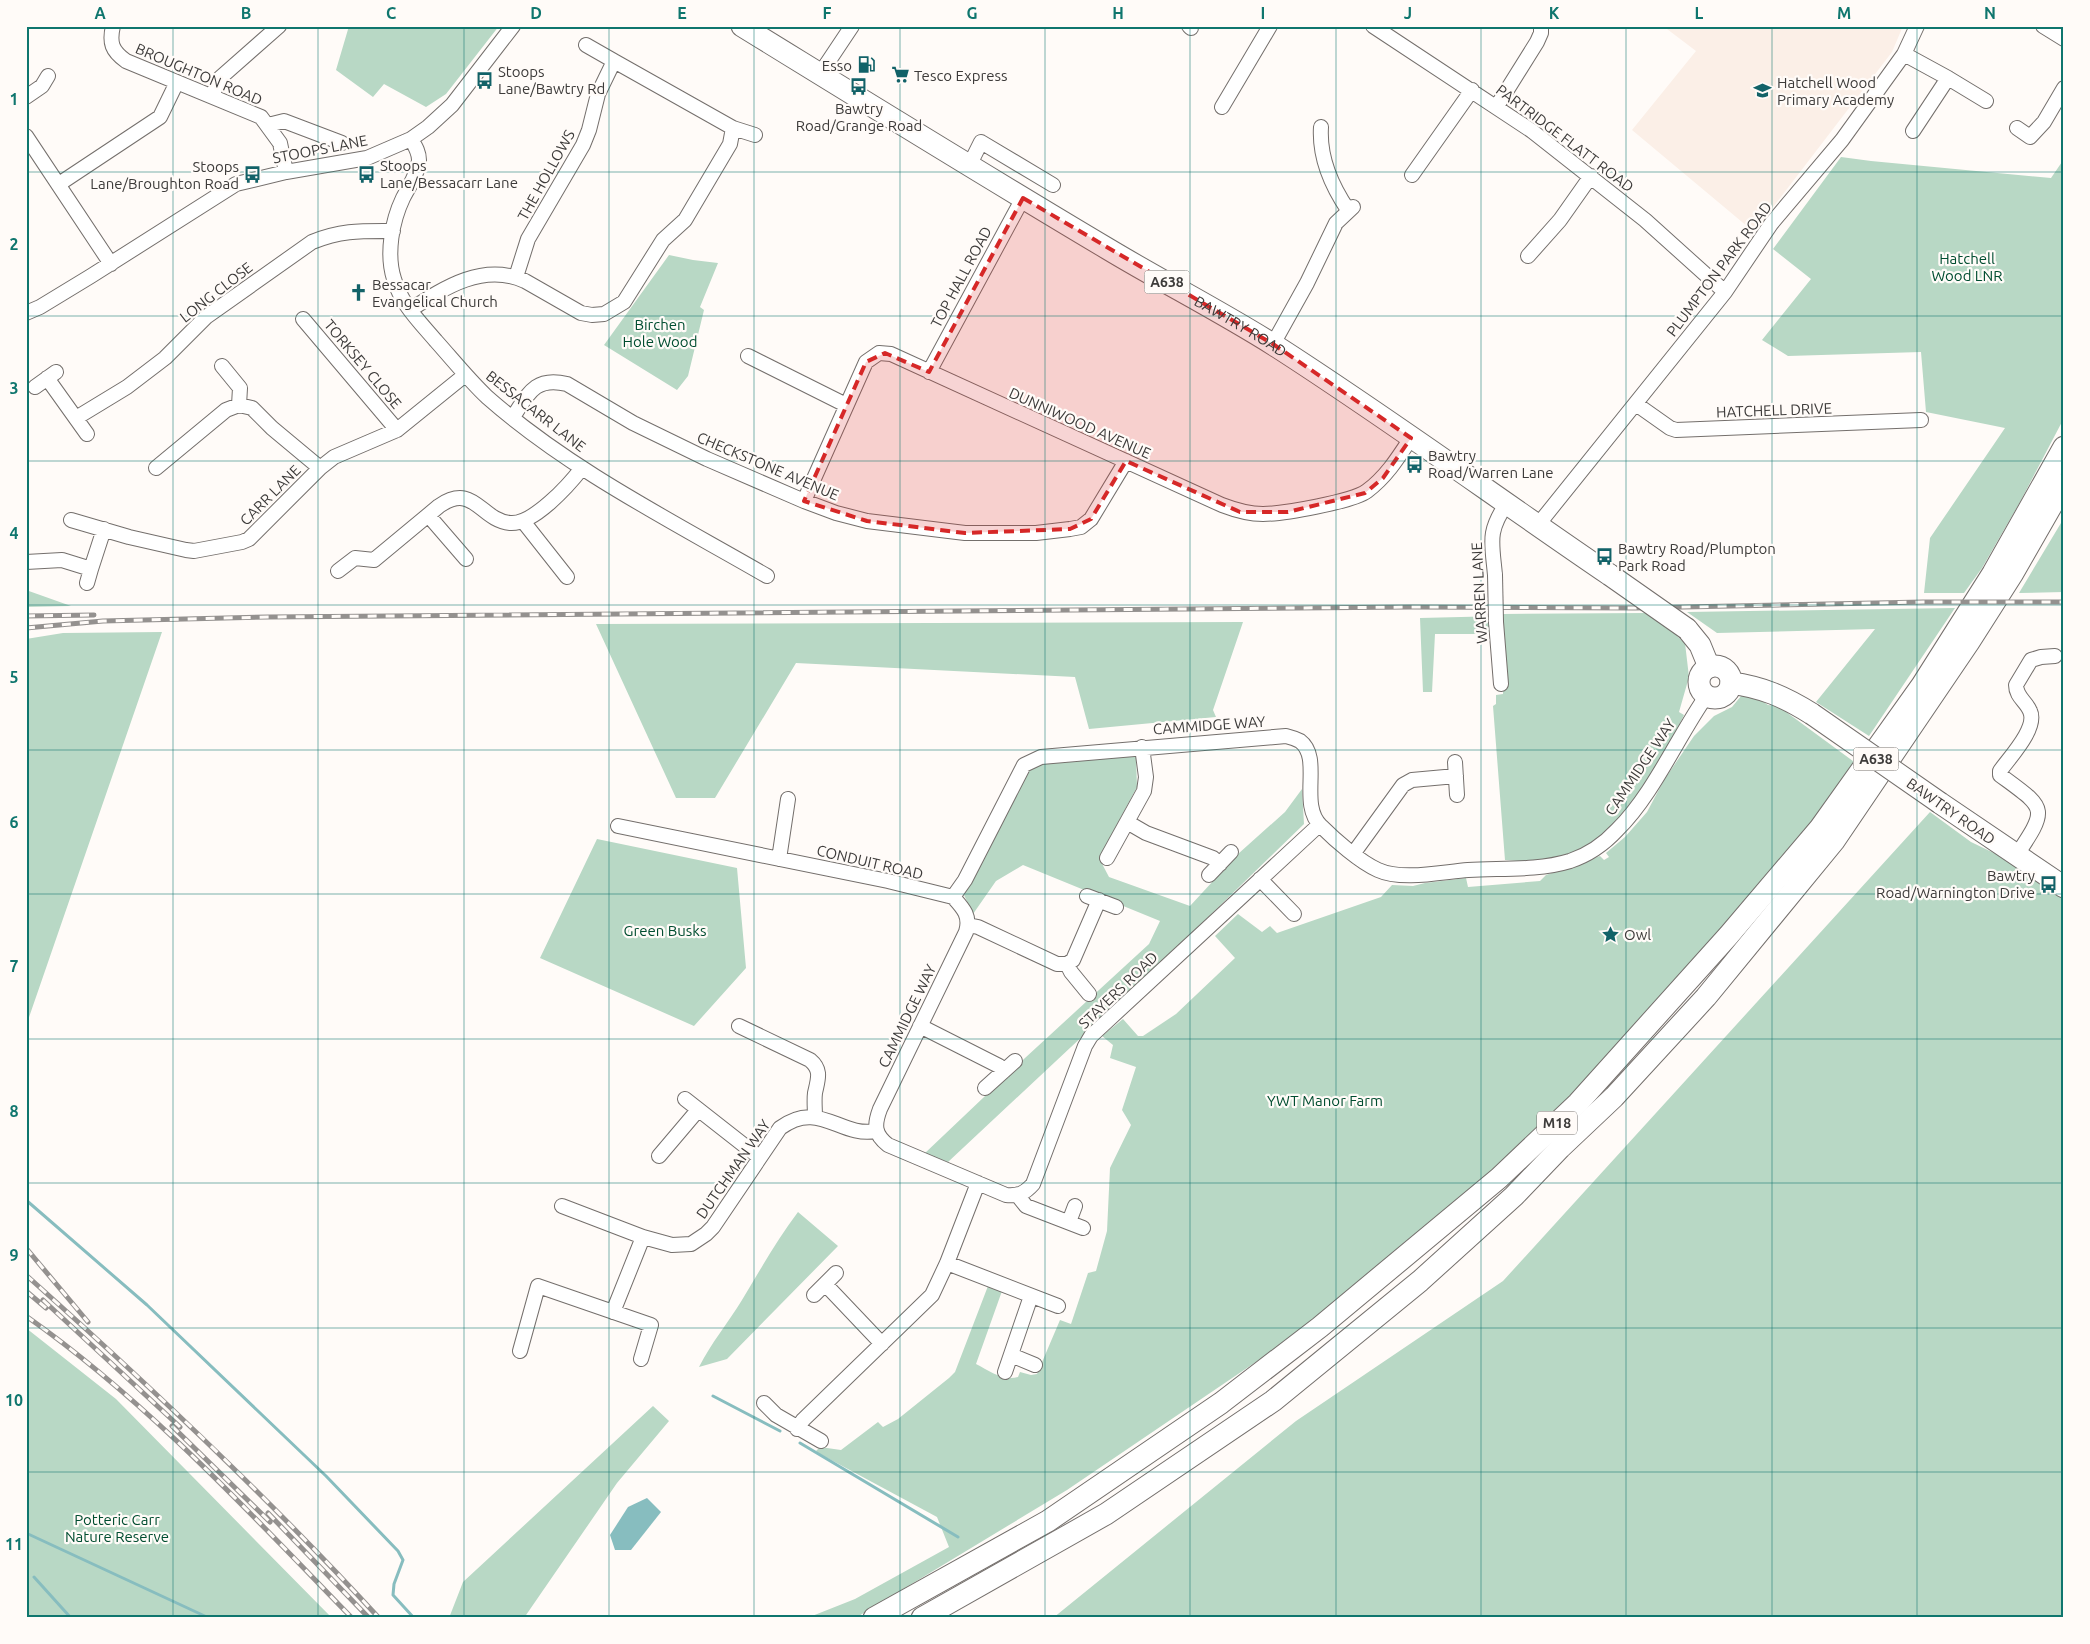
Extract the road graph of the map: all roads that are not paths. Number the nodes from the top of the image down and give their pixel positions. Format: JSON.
{"nodes":[{"id":1,"x":113,"y":26,"type":"edge"},
{"id":2,"x":279,"y":26,"type":"edge"},
{"id":3,"x":513,"y":26,"type":"edge"},
{"id":4,"x":742,"y":26,"type":"edge"},
{"id":5,"x":852,"y":26,"type":"edge"},
{"id":6,"x":1270,"y":26,"type":"edge"},
{"id":7,"x":1374,"y":26,"type":"edge"},
{"id":8,"x":1541,"y":26,"type":"edge"},
{"id":9,"x":1917,"y":26,"type":"edge"},
{"id":10,"x":2043,"y":26,"type":"edge"},
{"id":11,"x":2064,"y":39,"type":"edge"},
{"id":12,"x":586,"y":45,"type":"dead end"},
{"id":13,"x":1904,"y":54,"type":"junction"},
{"id":14,"x":614,"y":61,"type":"junction"},
{"id":15,"x":820,"y":74,"type":"junction"},
{"id":16,"x":48,"y":76,"type":"dead end"},
{"id":17,"x":1948,"y":78,"type":"junction"},
{"id":18,"x":177,"y":82,"type":"junction"},
{"id":19,"x":2064,"y":88,"type":"edge"},
{"id":20,"x":1472,"y":90,"type":"junction"},
{"id":21,"x":26,"y":96,"type":"edge"},
{"id":22,"x":212,"y":96,"type":"junction"},
{"id":23,"x":1986,"y":101,"type":"dead end"},
{"id":24,"x":1497,"y":106,"type":"junction"},
{"id":25,"x":1222,"y":107,"type":"dead end"},
{"id":26,"x":268,"y":125,"type":"junction"},
{"id":27,"x":1321,"y":127,"type":"dead end"},
{"id":28,"x":733,"y":128,"type":"junction"},
{"id":29,"x":2017,"y":128,"type":"dead end"},
{"id":30,"x":1913,"y":130,"type":"dead end"},
{"id":31,"x":755,"y":135,"type":"dead end"},
{"id":32,"x":26,"y":136,"type":"edge"},
{"id":33,"x":411,"y":139,"type":"junction"},
{"id":34,"x":342,"y":143,"type":"dead end"},
{"id":35,"x":969,"y":166,"type":"junction"},
{"id":36,"x":286,"y":172,"type":"junction"},
{"id":37,"x":1412,"y":174,"type":"dead end"},
{"id":38,"x":1591,"y":176,"type":"junction"},
{"id":39,"x":58,"y":184,"type":"junction"},
{"id":40,"x":1053,"y":185,"type":"dead end"},
{"id":41,"x":1023,"y":198,"type":"junction"},
{"id":42,"x":393,"y":231,"type":"junction"},
{"id":43,"x":1528,"y":256,"type":"dead end"},
{"id":44,"x":111,"y":264,"type":"junction"},
{"id":45,"x":516,"y":277,"type":"junction"},
{"id":46,"x":1725,"y":292,"type":"junction"},
{"id":47,"x":410,"y":310,"type":"junction"},
{"id":48,"x":26,"y":313,"type":"edge"},
{"id":49,"x":303,"y":319,"type":"dead end"},
{"id":50,"x":1273,"y":344,"type":"junction"},
{"id":51,"x":748,"y":356,"type":"dead end"},
{"id":52,"x":222,"y":366,"type":"dead end"},
{"id":53,"x":929,"y":372,"type":"junction"},
{"id":54,"x":466,"y":375,"type":"junction"},
{"id":55,"x":34,"y":387,"type":"dead end"},
{"id":56,"x":1636,"y":404,"type":"junction"},
{"id":57,"x":239,"y":405,"type":"junction"},
{"id":58,"x":846,"y":405,"type":"junction"},
{"id":59,"x":512,"y":417,"type":"junction"},
{"id":60,"x":76,"y":418,"type":"junction"},
{"id":61,"x":1921,"y":420,"type":"dead end"},
{"id":62,"x":397,"y":430,"type":"junction"},
{"id":63,"x":87,"y":434,"type":"dead end"},
{"id":64,"x":1411,"y":438,"type":"junction"},
{"id":65,"x":2064,"y":447,"type":"edge"},
{"id":66,"x":1126,"y":461,"type":"junction"},
{"id":67,"x":156,"y":468,"type":"dead end"},
{"id":68,"x":320,"y":468,"type":"junction"},
{"id":69,"x":582,"y":468,"type":"junction"},
{"id":70,"x":2064,"y":484,"type":"edge"},
{"id":71,"x":804,"y":501,"type":"junction"},
{"id":72,"x":1507,"y":503,"type":"junction"},
{"id":73,"x":428,"y":515,"type":"junction"},
{"id":74,"x":71,"y":520,"type":"dead end"},
{"id":75,"x":525,"y":520,"type":"junction"},
{"id":76,"x":1537,"y":526,"type":"junction"},
{"id":77,"x":104,"y":529,"type":"junction"},
{"id":78,"x":466,"y":559,"type":"dead end"},
{"id":79,"x":26,"y":562,"type":"edge"},
{"id":80,"x":338,"y":571,"type":"dead end"},
{"id":81,"x":767,"y":576,"type":"dead end"},
{"id":82,"x":568,"y":578,"type":"dead end"},
{"id":83,"x":2055,"y":656,"type":"dead end"},
{"id":84,"x":1709,"y":667,"type":"junction"},
{"id":85,"x":1731,"y":683,"type":"junction"},
{"id":86,"x":1501,"y":684,"type":"dead end"},
{"id":87,"x":1707,"y":695,"type":"junction"},
{"id":88,"x":1142,"y":747,"type":"junction"},
{"id":89,"x":1457,"y":795,"type":"dead end"},
{"id":90,"x":788,"y":799,"type":"dead end"},
{"id":91,"x":1127,"y":822,"type":"junction"},
{"id":92,"x":1319,"y":825,"type":"junction"},
{"id":93,"x":618,"y":826,"type":"dead end"},
{"id":94,"x":1231,"y":852,"type":"dead end"},
{"id":95,"x":1354,"y":854,"type":"junction"},
{"id":96,"x":2016,"y":856,"type":"junction"},
{"id":97,"x":1107,"y":858,"type":"dead end"},
{"id":98,"x":779,"y":859,"type":"junction"},
{"id":99,"x":1220,"y":864,"type":"junction"},
{"id":100,"x":1209,"y":876,"type":"dead end"},
{"id":101,"x":1260,"y":879,"type":"junction"},
{"id":102,"x":2064,"y":887,"type":"edge"},
{"id":103,"x":953,"y":897,"type":"junction"},
{"id":104,"x":1116,"y":907,"type":"dead end"},
{"id":105,"x":1294,"y":914,"type":"dead end"},
{"id":106,"x":968,"y":924,"type":"junction"},
{"id":107,"x":1067,"y":964,"type":"junction"},
{"id":108,"x":1089,"y":994,"type":"dead end"},
{"id":109,"x":739,"y":1026,"type":"dead end"},
{"id":110,"x":920,"y":1026,"type":"junction"},
{"id":111,"x":1015,"y":1061,"type":"dead end"},
{"id":112,"x":1004,"y":1071,"type":"junction"},
{"id":113,"x":986,"y":1088,"type":"dead end"},
{"id":114,"x":685,"y":1099,"type":"dead end"},
{"id":115,"x":698,"y":1110,"type":"junction"},
{"id":116,"x":815,"y":1117,"type":"junction"},
{"id":117,"x":876,"y":1131,"type":"junction"},
{"id":118,"x":659,"y":1156,"type":"dead end"},
{"id":119,"x":759,"y":1157,"type":"junction"},
{"id":120,"x":978,"y":1183,"type":"junction"},
{"id":121,"x":1018,"y":1196,"type":"junction"},
{"id":122,"x":562,"y":1206,"type":"dead end"},
{"id":123,"x":1075,"y":1206,"type":"dead end"},
{"id":124,"x":1069,"y":1222,"type":"junction"},
{"id":125,"x":1083,"y":1228,"type":"dead end"},
{"id":126,"x":643,"y":1237,"type":"junction"},
{"id":127,"x":947,"y":1263,"type":"junction"},
{"id":128,"x":836,"y":1273,"type":"dead end"},
{"id":129,"x":826,"y":1284,"type":"junction"},
{"id":130,"x":814,"y":1295,"type":"dead end"},
{"id":131,"x":1032,"y":1296,"type":"junction"},
{"id":132,"x":1058,"y":1306,"type":"dead end"},
{"id":133,"x":613,"y":1312,"type":"junction"},
{"id":134,"x":882,"y":1344,"type":"junction"},
{"id":135,"x":520,"y":1351,"type":"dead end"},
{"id":136,"x":1012,"y":1355,"type":"junction"},
{"id":137,"x":641,"y":1359,"type":"dead end"},
{"id":138,"x":1035,"y":1365,"type":"dead end"},
{"id":139,"x":1004,"y":1372,"type":"dead end"},
{"id":140,"x":764,"y":1403,"type":"dead end"},
{"id":141,"x":797,"y":1429,"type":"junction"},
{"id":142,"x":821,"y":1441,"type":"dead end"},
{"id":143,"x":874,"y":1618,"type":"edge"},
{"id":144,"x":922,"y":1618,"type":"edge"}],
"edges":[{"from":1,"to":18,"type":"street","name":"BROUGHTON ROAD"},
{"from":2,"to":22,"type":"street"},
{"from":3,"to":33,"type":"street","name":"STOOPS LANE"},
{"from":4,"to":15,"type":"highway","name":"BAWTRY ROAD","number":"A638"},
{"from":5,"to":15,"type":"street"},
{"from":6,"to":25,"type":"street"},
{"from":7,"to":20,"type":"street","name":"PARTRIDGE FLATT ROAD"},
{"from":8,"to":24,"type":"street"},
{"from":9,"to":13,"type":"street","name":"PLUMPTON PARK ROAD"},
{"from":10,"to":11,"type":"street"},
{"from":12,"to":14,"type":"street"},
{"from":13,"to":17,"type":"street"},
{"from":13,"to":46,"type":"street","name":"PLUMPTON PARK ROAD"},
{"from":14,"to":28,"type":"street"},
{"from":14,"to":45,"type":"street","name":"THE HOLLOWS"},
{"from":15,"to":35,"type":"highway","name":"BAWTRY ROAD","number":"A638"},
{"from":16,"to":21,"type":"street"},
{"from":17,"to":23,"type":"street"},
{"from":17,"to":30,"type":"street"},
{"from":18,"to":22,"type":"street","name":"BROUGHTON ROAD"},
{"from":18,"to":39,"type":"street"},
{"from":19,"to":29,"type":"street"},
{"from":20,"to":24,"type":"street","name":"PARTRIDGE FLATT ROAD"},
{"from":20,"to":37,"type":"street"},
{"from":22,"to":26,"type":"street","name":"BROUGHTON ROAD"},
{"from":24,"to":38,"type":"street","name":"PARTRIDGE FLATT ROAD"},
{"from":26,"to":34,"type":"street","name":"BROUGHTON ROAD"},
{"from":26,"to":36,"type":"street","name":"BROUGHTON ROAD"},
{"from":27,"to":50,"type":"street"},
{"from":28,"to":31,"type":"street"},
{"from":28,"to":45,"type":"street"},
{"from":32,"to":39,"type":"street"},
{"from":33,"to":36,"type":"street","name":"STOOPS LANE"},
{"from":33,"to":42,"type":"street","name":"BESSACARR LANE"},
{"from":35,"to":40,"type":"street"},
{"from":35,"to":41,"type":"highway","name":"BAWTRY ROAD","number":"A638"},
{"from":36,"to":44,"type":"street","name":"STOOPS LANE"},
{"from":38,"to":43,"type":"street"},
{"from":38,"to":46,"type":"street","name":"PARTRIDGE FLATT ROAD"},
{"from":39,"to":44,"type":"street"},
{"from":41,"to":50,"type":"highway","name":"BAWTRY ROAD","number":"A638"},
{"from":41,"to":53,"type":"street","name":"TOP HALL ROAD"},
{"from":42,"to":47,"type":"street","name":"BESSACARR LANE"},
{"from":42,"to":60,"type":"street","name":"LONG CLOSE"},
{"from":44,"to":48,"type":"street","name":"STOOPS LANE"},
{"from":45,"to":47,"type":"street"},
{"from":46,"to":56,"type":"street","name":"PLUMPTON PARK ROAD"},
{"from":47,"to":54,"type":"street","name":"BESSACARR LANE"},
{"from":49,"to":62,"type":"street","name":"TORKSEY CLOSE"},
{"from":50,"to":64,"type":"highway","name":"BAWTRY ROAD","number":"A638"},
{"from":51,"to":58,"type":"street"},
{"from":52,"to":57,"type":"street"},
{"from":53,"to":58,"type":"street","name":"DUNNIWOOD AVENUE"},
{"from":53,"to":66,"type":"street","name":"DUNNIWOOD AVENUE"},
{"from":54,"to":59,"type":"street","name":"BESSACARR LANE"},
{"from":54,"to":62,"type":"street","name":"CARR LANE"},
{"from":55,"to":60,"type":"street"},
{"from":56,"to":61,"type":"street","name":"HATCHELL DRIVE"},
{"from":56,"to":76,"type":"street","name":"PLUMPTON PARK ROAD"},
{"from":57,"to":67,"type":"street"},
{"from":57,"to":68,"type":"street"},
{"from":58,"to":71,"type":"street","name":"DUNNIWOOD AVENUE"},
{"from":59,"to":69,"type":"street","name":"BESSACARR LANE"},
{"from":59,"to":71,"type":"street","name":"CHECKSTONE AVENUE"},
{"from":60,"to":63,"type":"street"},
{"from":62,"to":68,"type":"street","name":"CARR LANE"},
{"from":64,"to":66,"type":"street","name":"DUNNIWOOD AVENUE"},
{"from":64,"to":72,"type":"highway","name":"BAWTRY ROAD","number":"A638"},
{"from":65,"to":143,"type":"highway","number":"M18"},
{"from":66,"to":71,"type":"street","name":"CHECKSTONE AVENUE"},
{"from":68,"to":77,"type":"street","name":"CARR LANE"},
{"from":69,"to":75,"type":"street"},
{"from":69,"to":81,"type":"street","name":"BESSACARR LANE"},
{"from":70,"to":144,"type":"highway","number":"M18"},
{"from":72,"to":76,"type":"highway","name":"BAWTRY ROAD","number":"A638"},
{"from":72,"to":86,"type":"street","name":"WARREN LANE","bridge":true},
{"from":73,"to":75,"type":"street"},
{"from":73,"to":78,"type":"street"},
{"from":73,"to":80,"type":"street"},
{"from":74,"to":77,"type":"street","name":"CARR LANE"},
{"from":75,"to":82,"type":"street"},
{"from":76,"to":84,"type":"highway","name":"BAWTRY ROAD","number":"A638","bridge":true},
{"from":77,"to":79,"type":"street"},
{"from":83,"to":96,"type":"street"},
{"from":84,"to":85,"type":"highway"},
{"from":84,"to":87,"type":"highway"},
{"from":85,"to":87,"type":"highway"},
{"from":85,"to":96,"type":"highway","name":"BAWTRY ROAD","number":"A638","bridge":true},
{"from":87,"to":95,"type":"street","name":"CAMMIDGE WAY"},
{"from":88,"to":91,"type":"street"},
{"from":88,"to":92,"type":"street","name":"CAMMIDGE WAY"},
{"from":88,"to":103,"type":"street","name":"CAMMIDGE WAY"},
{"from":89,"to":95,"type":"street"},
{"from":90,"to":98,"type":"street"},
{"from":91,"to":97,"type":"street"},
{"from":91,"to":99,"type":"street"},
{"from":92,"to":95,"type":"street","name":"CAMMIDGE WAY"},
{"from":92,"to":101,"type":"street","name":"STAYERS ROAD"},
{"from":93,"to":98,"type":"street","name":"CONDUIT ROAD"},
{"from":94,"to":99,"type":"street"},
{"from":96,"to":102,"type":"highway","name":"BAWTRY ROAD","number":"A638"},
{"from":98,"to":103,"type":"street","name":"CONDUIT ROAD"},
{"from":99,"to":100,"type":"street"},
{"from":101,"to":105,"type":"street"},
{"from":101,"to":121,"type":"street","name":"STAYERS ROAD"},
{"from":103,"to":106,"type":"street"},
{"from":104,"to":107,"type":"street"},
{"from":106,"to":107,"type":"street"},
{"from":106,"to":110,"type":"street","name":"CAMMIDGE WAY"},
{"from":107,"to":108,"type":"street"},
{"from":109,"to":116,"type":"street"},
{"from":110,"to":112,"type":"street"},
{"from":110,"to":117,"type":"street","name":"CAMMIDGE WAY"},
{"from":111,"to":112,"type":"street"},
{"from":112,"to":113,"type":"street"},
{"from":114,"to":115,"type":"street"},
{"from":115,"to":118,"type":"street"},
{"from":115,"to":119,"type":"street"},
{"from":116,"to":117,"type":"street","name":"DUTCHMAN WAY"},
{"from":116,"to":119,"type":"street","name":"DUTCHMAN WAY"},
{"from":117,"to":120,"type":"street"},
{"from":119,"to":126,"type":"street","name":"DUTCHMAN WAY"},
{"from":120,"to":121,"type":"street"},
{"from":120,"to":127,"type":"street"},
{"from":121,"to":124,"type":"street"},
{"from":122,"to":126,"type":"street","name":"DUTCHMAN WAY"},
{"from":123,"to":124,"type":"street"},
{"from":124,"to":125,"type":"street"},
{"from":126,"to":133,"type":"street"},
{"from":127,"to":131,"type":"street"},
{"from":127,"to":134,"type":"street"},
{"from":128,"to":129,"type":"street"},
{"from":129,"to":130,"type":"street"},
{"from":129,"to":134,"type":"street"},
{"from":131,"to":132,"type":"street"},
{"from":131,"to":136,"type":"street"},
{"from":133,"to":135,"type":"street"},
{"from":133,"to":137,"type":"street"},
{"from":134,"to":141,"type":"street"},
{"from":136,"to":138,"type":"street"},
{"from":136,"to":139,"type":"street"},
{"from":140,"to":141,"type":"street"},
{"from":141,"to":142,"type":"street"}]}
